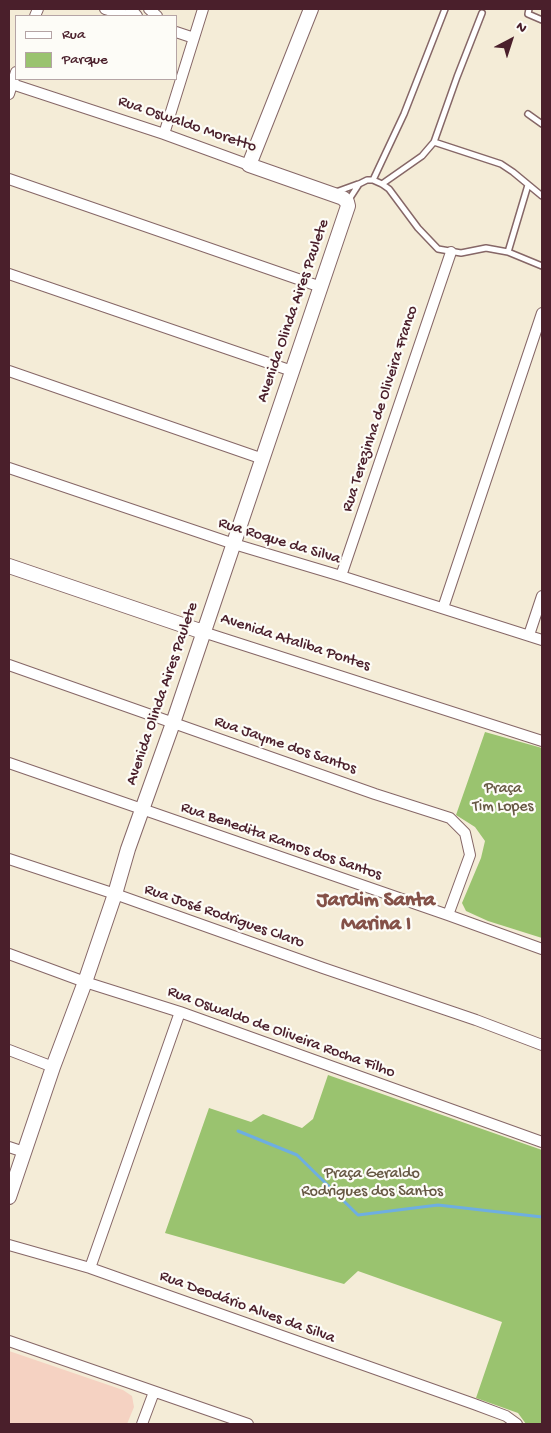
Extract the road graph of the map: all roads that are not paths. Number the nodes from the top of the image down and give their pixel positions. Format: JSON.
{"nodes":[{"id":1,"x":105,"y":9,"type":"edge"},
{"id":2,"x":203,"y":9,"type":"edge"},
{"id":3,"x":311,"y":9,"type":"edge"},
{"id":4,"x":445,"y":9,"type":"edge"},
{"id":5,"x":529,"y":9,"type":"edge"},
{"id":6,"x":482,"y":13,"type":"dead end"},
{"id":7,"x":125,"y":15,"type":"edge"},
{"id":8,"x":542,"y":20,"type":"edge"},
{"id":9,"x":178,"y":33,"type":"edge"},
{"id":10,"x":194,"y":38,"type":"junction"},
{"id":11,"x":15,"y":75,"type":"edge"},
{"id":12,"x":10,"y":89,"type":"edge"},
{"id":13,"x":528,"y":114,"type":"dead end"},
{"id":14,"x":542,"y":124,"type":"edge"},
{"id":15,"x":164,"y":134,"type":"junction"},
{"id":16,"x":434,"y":142,"type":"junction"},
{"id":17,"x":250,"y":165,"type":"junction"},
{"id":18,"x":9,"y":179,"type":"edge"},
{"id":19,"x":373,"y":180,"type":"junction"},
{"id":20,"x":359,"y":184,"type":"junction"},
{"id":21,"x":382,"y":184,"type":"junction"},
{"id":22,"x":528,"y":185,"type":"junction"},
{"id":23,"x":332,"y":194,"type":"junction"},
{"id":24,"x":542,"y":196,"type":"edge"},
{"id":25,"x":347,"y":202,"type":"junction"},
{"id":26,"x":451,"y":252,"type":"junction"},
{"id":27,"x":508,"y":252,"type":"junction"},
{"id":28,"x":542,"y":266,"type":"edge"},
{"id":29,"x":9,"y":274,"type":"edge"},
{"id":30,"x":320,"y":287,"type":"junction"},
{"id":31,"x":542,"y":313,"type":"edge"},
{"id":32,"x":9,"y":371,"type":"edge"},
{"id":33,"x":292,"y":371,"type":"junction"},
{"id":34,"x":263,"y":459,"type":"junction"},
{"id":35,"x":9,"y":468,"type":"edge"},
{"id":36,"x":234,"y":544,"type":"junction"},
{"id":37,"x":9,"y":566,"type":"edge"},
{"id":38,"x":342,"y":576,"type":"junction"},
{"id":39,"x":542,"y":596,"type":"edge"},
{"id":40,"x":443,"y":608,"type":"junction"},
{"id":41,"x":203,"y":632,"type":"junction"},
{"id":42,"x":529,"y":636,"type":"junction"},
{"id":43,"x":542,"y":640,"type":"edge"},
{"id":44,"x":9,"y":665,"type":"edge"},
{"id":45,"x":173,"y":723,"type":"junction"},
{"id":46,"x":542,"y":741,"type":"edge"},
{"id":47,"x":9,"y":763,"type":"edge"},
{"id":48,"x":142,"y":810,"type":"junction"},
{"id":49,"x":9,"y":858,"type":"edge"},
{"id":50,"x":115,"y":894,"type":"junction"},
{"id":51,"x":448,"y":914,"type":"junction"},
{"id":52,"x":542,"y":950,"type":"edge"},
{"id":53,"x":9,"y":954,"type":"edge"},
{"id":54,"x":85,"y":982,"type":"junction"},
{"id":55,"x":180,"y":1012,"type":"junction"},
{"id":56,"x":542,"y":1045,"type":"edge"},
{"id":57,"x":9,"y":1050,"type":"edge"},
{"id":58,"x":53,"y":1067,"type":"junction"},
{"id":59,"x":542,"y":1142,"type":"edge"},
{"id":60,"x":9,"y":1147,"type":"edge"},
{"id":61,"x":24,"y":1152,"type":"junction"},
{"id":62,"x":9,"y":1197,"type":"edge"},
{"id":63,"x":9,"y":1245,"type":"edge"},
{"id":64,"x":90,"y":1268,"type":"junction"},
{"id":65,"x":9,"y":1341,"type":"edge"},
{"id":66,"x":154,"y":1392,"type":"junction"},
{"id":67,"x":142,"y":1424,"type":"edge"},
{"id":68,"x":248,"y":1424,"type":"edge"},
{"id":69,"x":518,"y":1424,"type":"edge"}],
"edges":[{"from":1,"to":7,"type":"street"},
{"from":2,"to":10,"type":"street"},
{"from":3,"to":17,"type":"street"},
{"from":4,"to":19,"type":"lane"},
{"from":5,"to":8,"type":"lane"},
{"from":6,"to":16,"type":"lane"},
{"from":9,"to":10,"type":"street"},
{"from":10,"to":15,"type":"street"},
{"from":11,"to":12,"type":"street"},
{"from":12,"to":15,"type":"street","name":"Rua Oswaldo Moretto"},
{"from":13,"to":14,"type":"lane"},
{"from":15,"to":17,"type":"street","name":"Rua Oswaldo Moretto"},
{"from":16,"to":21,"type":"lane"},
{"from":16,"to":22,"type":"lane"},
{"from":17,"to":23,"type":"street","name":"Rua Oswaldo Moretto"},
{"from":18,"to":30,"type":"street"},
{"from":19,"to":20,"type":"lane"},
{"from":19,"to":21,"type":"lane"},
{"from":20,"to":23,"type":"lane"},
{"from":20,"to":25,"type":"lane"},
{"from":21,"to":26,"type":"lane"},
{"from":22,"to":24,"type":"lane"},
{"from":22,"to":27,"type":"lane"},
{"from":23,"to":25,"type":"street","name":"Rua Oswaldo Moretto"},
{"from":25,"to":30,"type":"street","name":"Avenida Olinda Aires Paulete"},
{"from":26,"to":27,"type":"lane"},
{"from":26,"to":38,"type":"street","name":"Rua Terezinha de Oliveira Franco"},
{"from":27,"to":28,"type":"lane"},
{"from":29,"to":33,"type":"street"},
{"from":30,"to":33,"type":"street","name":"Avenida Olinda Aires Paulete"},
{"from":31,"to":40,"type":"street"},
{"from":32,"to":34,"type":"street"},
{"from":33,"to":34,"type":"street","name":"Avenida Olinda Aires Paulete"},
{"from":34,"to":36,"type":"street","name":"Avenida Olinda Aires Paulete"},
{"from":35,"to":36,"type":"street","name":"Rua Roque da Silva"},
{"from":36,"to":38,"type":"street","name":"Rua Roque da Silva"},
{"from":36,"to":41,"type":"street","name":"Avenida Olinda Aires Paulete"},
{"from":37,"to":41,"type":"street","name":"Avenida Ataliba Pontes"},
{"from":38,"to":40,"type":"street","name":"Rua Roque da Silva"},
{"from":39,"to":42,"type":"street"},
{"from":40,"to":42,"type":"street","name":"Rua Roque da Silva"},
{"from":41,"to":45,"type":"street","name":"Avenida Olinda Aires Paulete"},
{"from":41,"to":46,"type":"street","name":"Avenida Ataliba Pontes"},
{"from":42,"to":43,"type":"street","name":"Rua Roque da Silva"},
{"from":44,"to":45,"type":"street","name":"Rua Jayme dos Santos"},
{"from":45,"to":48,"type":"street","name":"Avenida Olinda Aires Paulete"},
{"from":45,"to":51,"type":"street","name":"Rua Jayme dos Santos"},
{"from":47,"to":48,"type":"street","name":"Rua Benedita Ramos dos Santos"},
{"from":48,"to":50,"type":"street","name":"Avenida Olinda Aires Paulete"},
{"from":48,"to":51,"type":"street","name":"Rua Benedita Ramos dos Santos"},
{"from":49,"to":50,"type":"street","name":"Rua José Rodrigues Claro"},
{"from":50,"to":54,"type":"street","name":"Avenida Olinda Aires Paulete"},
{"from":50,"to":56,"type":"street","name":"Rua José Rodrigues Claro"},
{"from":51,"to":52,"type":"street","name":"Rua Benedita Ramos dos Santos"},
{"from":53,"to":54,"type":"street","name":"Rua Oswaldo de Oliveira Rocha Filho"},
{"from":54,"to":55,"type":"street","name":"Rua Oswaldo de Oliveira Rocha Filho"},
{"from":54,"to":58,"type":"street","name":"Avenida Olinda Aires Paulete"},
{"from":55,"to":59,"type":"street","name":"Rua Oswaldo de Oliveira Rocha Filho"},
{"from":55,"to":64,"type":"street"},
{"from":57,"to":58,"type":"street"},
{"from":58,"to":61,"type":"street","name":"Avenida Olinda Aires Paulete"},
{"from":60,"to":61,"type":"street"},
{"from":61,"to":62,"type":"street","name":"Avenida Olinda Aires Paulete"},
{"from":63,"to":64,"type":"street","name":"Rua Deodário Alves da Silva"},
{"from":64,"to":69,"type":"street","name":"Rua Deodário Alves da Silva"},
{"from":65,"to":66,"type":"street"},
{"from":66,"to":67,"type":"street"},
{"from":66,"to":68,"type":"street"}]}
